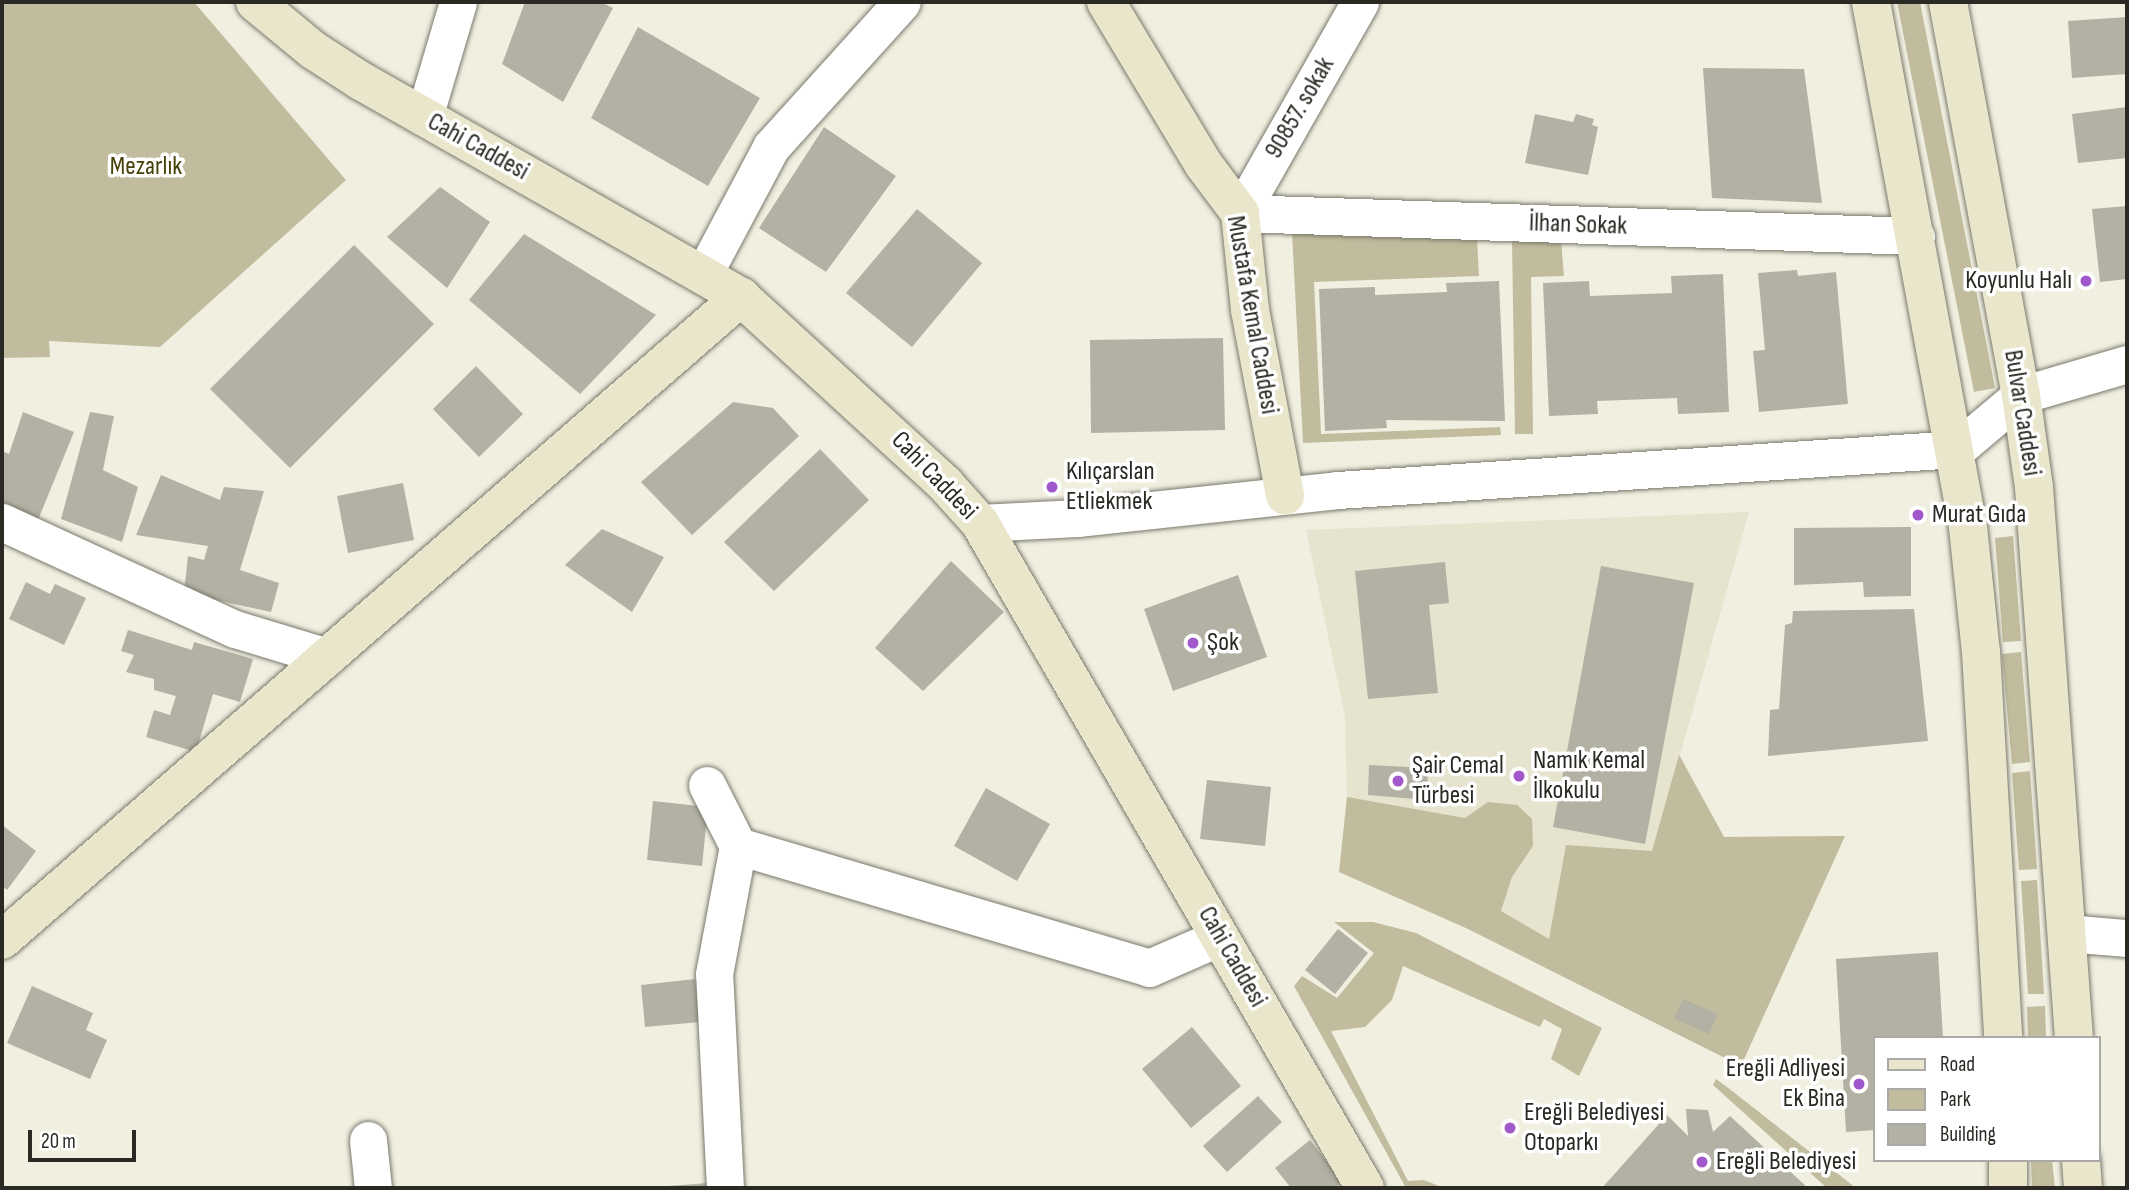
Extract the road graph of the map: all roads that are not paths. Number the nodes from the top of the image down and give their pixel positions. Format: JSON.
{"nodes":[{"id":1,"x":255,"y":2,"type":"edge"},
{"id":2,"x":458,"y":2,"type":"edge"},
{"id":3,"x":902,"y":2,"type":"edge"},
{"id":4,"x":1106,"y":2,"type":"edge"},
{"id":5,"x":1360,"y":2,"type":"edge"},
{"id":6,"x":1871,"y":2,"type":"edge"},
{"id":7,"x":1948,"y":2,"type":"edge"},
{"id":8,"x":425,"y":117,"type":"junction"},
{"id":9,"x":1240,"y":213,"type":"junction"},
{"id":10,"x":1916,"y":236,"type":"junction"},
{"id":11,"x":703,"y":275,"type":"junction"},
{"id":12,"x":741,"y":297,"type":"junction"},
{"id":13,"x":2127,"y":364,"type":"edge"},
{"id":14,"x":2021,"y":395,"type":"junction"},
{"id":15,"x":1956,"y":449,"type":"junction"},
{"id":16,"x":1285,"y":496,"type":"junction"},
{"id":17,"x":2,"y":522,"type":"edge"},
{"id":18,"x":980,"y":523,"type":"junction"},
{"id":19,"x":327,"y":657,"type":"junction"},
{"id":20,"x":707,"y":785,"type":"dead end"},
{"id":21,"x":738,"y":846,"type":"junction"},
{"id":22,"x":6,"y":928,"type":"edge"},
{"id":23,"x":2067,"y":933,"type":"junction"},
{"id":24,"x":1220,"y":937,"type":"junction"},
{"id":25,"x":2127,"y":938,"type":"edge"},
{"id":26,"x":2003,"y":1036,"type":"edge"},
{"id":27,"x":2074,"y":1036,"type":"edge"},
{"id":28,"x":368,"y":1140,"type":"dead end"},
{"id":29,"x":2008,"y":1162,"type":"edge"},
{"id":30,"x":2081,"y":1162,"type":"edge"},
{"id":31,"x":373,"y":1188,"type":"edge"},
{"id":32,"x":724,"y":1188,"type":"edge"},
{"id":33,"x":1365,"y":1188,"type":"edge"},
{"id":34,"x":2008,"y":1188,"type":"edge"},
{"id":35,"x":2083,"y":1188,"type":"edge"}],
"edges":[{"from":1,"to":8,"type":"main road","name":"Cahi Caddesi"},
{"from":2,"to":8,"type":"street"},
{"from":3,"to":11,"type":"street"},
{"from":4,"to":9,"type":"main road","name":"Mustafa Kemal Caddesi"},
{"from":5,"to":9,"type":"street","name":"90857. sokak"},
{"from":6,"to":10,"type":"main road"},
{"from":7,"to":14,"type":"main road","name":"Bulvar Caddesi"},
{"from":8,"to":11,"type":"main road","name":"Cahi Caddesi"},
{"from":9,"to":10,"type":"street","name":"İlhan Sokak"},
{"from":9,"to":16,"type":"main road","name":"Mustafa Kemal Caddesi"},
{"from":10,"to":15,"type":"main road"},
{"from":11,"to":12,"type":"main road","name":"Cahi Caddesi"},
{"from":12,"to":18,"type":"main road","name":"Cahi Caddesi"},
{"from":12,"to":19,"type":"main road"},
{"from":13,"to":14,"type":"street"},
{"from":14,"to":15,"type":"street"},
{"from":14,"to":23,"type":"main road","name":"Bulvar Caddesi"},
{"from":15,"to":16,"type":"street"},
{"from":15,"to":26,"type":"main road"},
{"from":16,"to":18,"type":"street"},
{"from":17,"to":19,"type":"street"},
{"from":18,"to":24,"type":"main road","name":"Cahi Caddesi"},
{"from":19,"to":22,"type":"main road"},
{"from":20,"to":21,"type":"street"},
{"from":21,"to":24,"type":"street"},
{"from":21,"to":32,"type":"street"},
{"from":23,"to":25,"type":"street"},
{"from":23,"to":27,"type":"main road","name":"Bulvar Caddesi"},
{"from":24,"to":33,"type":"main road","name":"Cahi Caddesi"},
{"from":28,"to":31,"type":"street"},
{"from":29,"to":34,"type":"main road"},
{"from":30,"to":35,"type":"main road"}]}
